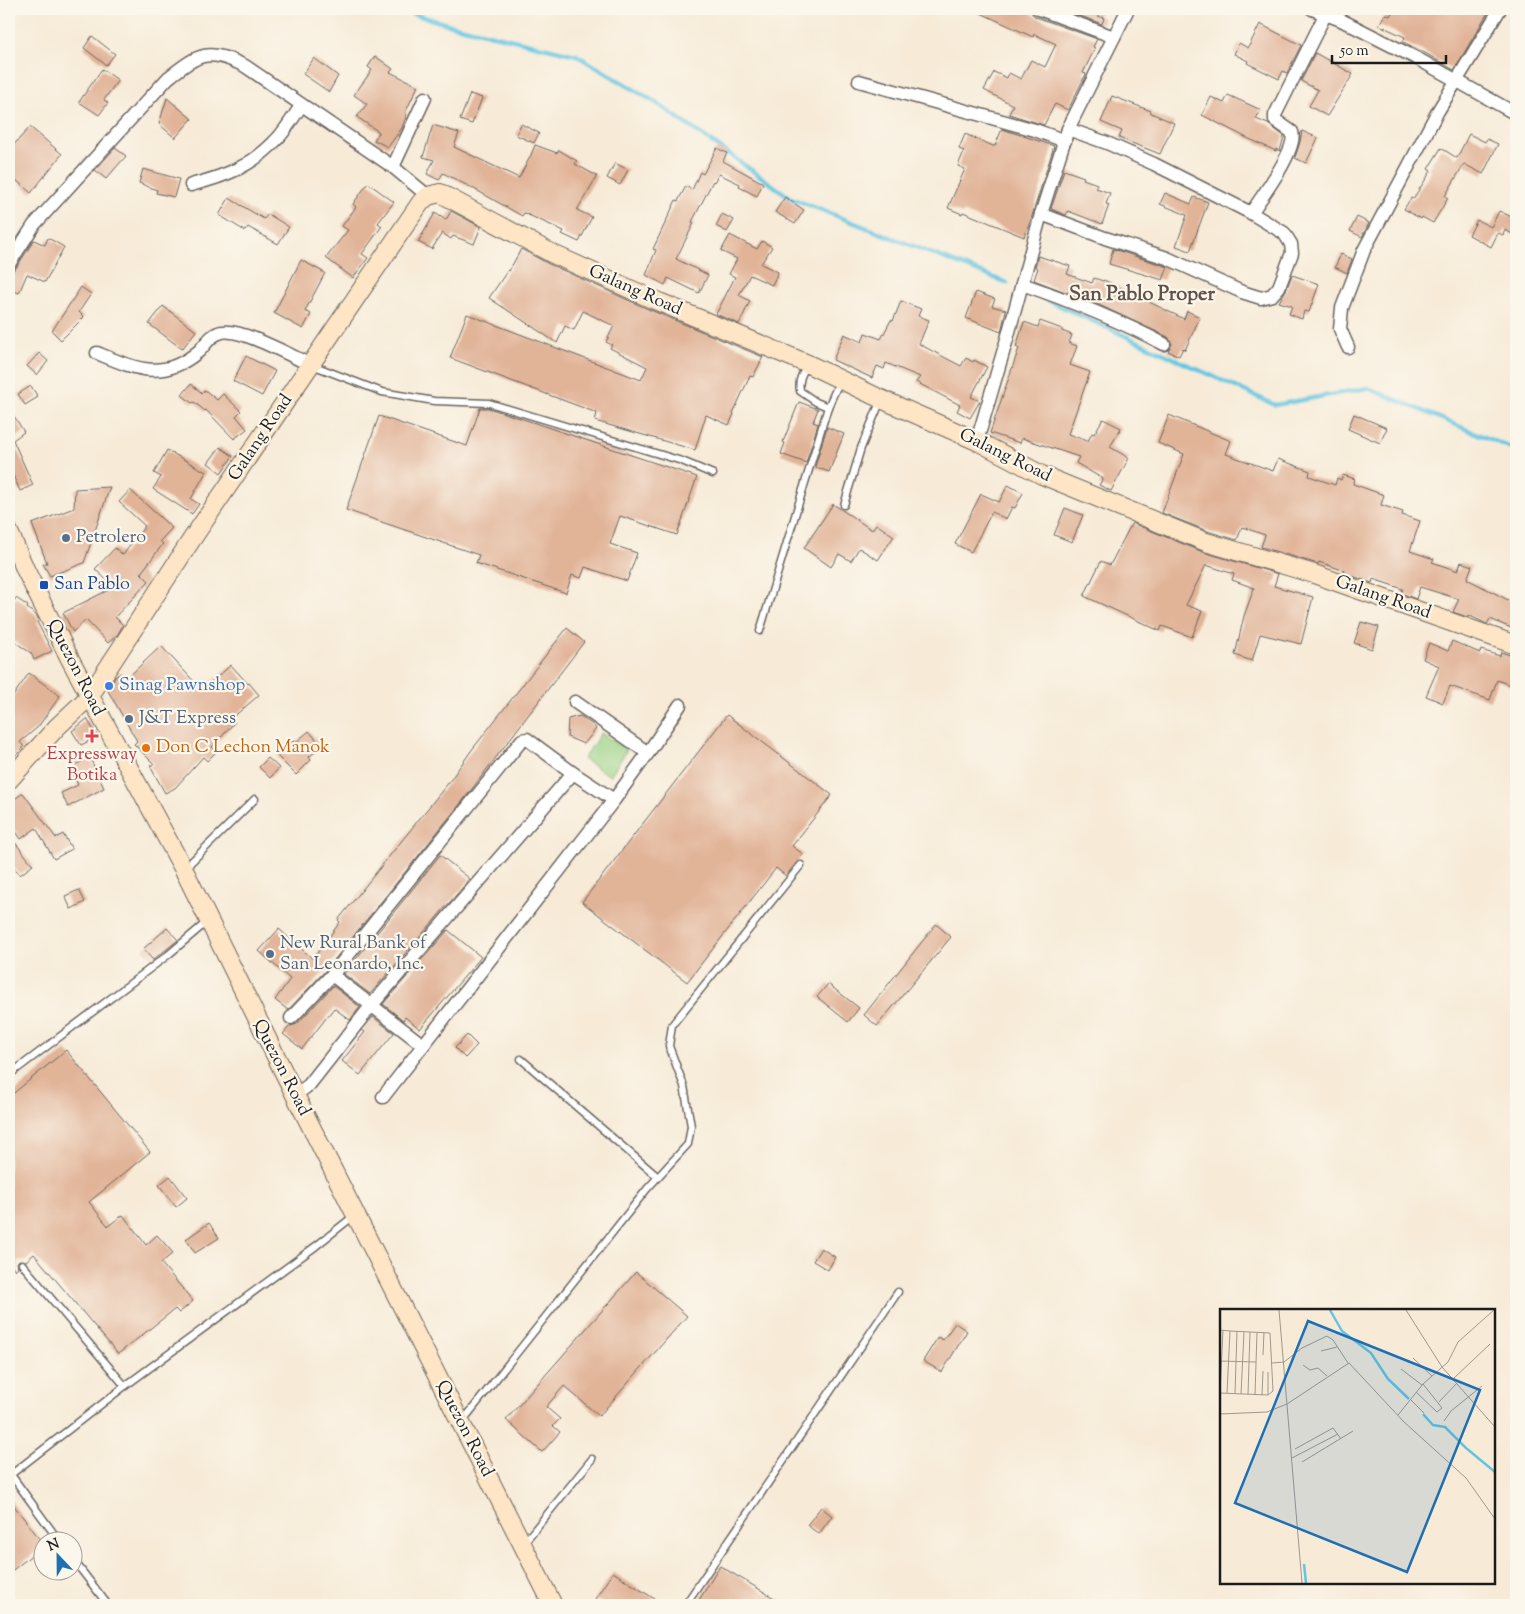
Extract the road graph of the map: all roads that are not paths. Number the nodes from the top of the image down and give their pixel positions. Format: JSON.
{"nodes":[{"id":1,"x":1039,"y":9,"type":"edge"},
{"id":2,"x":1128,"y":9,"type":"edge"},
{"id":3,"x":1312,"y":9,"type":"edge"},
{"id":4,"x":1500,"y":9,"type":"edge"},
{"id":5,"x":1325,"y":15,"type":"junction"},
{"id":6,"x":1114,"y":37,"type":"junction"},
{"id":7,"x":1456,"y":80,"type":"junction"},
{"id":8,"x":859,"y":81,"type":"dead end"},
{"id":9,"x":425,"y":98,"type":"dead end"},
{"id":10,"x":301,"y":106,"type":"junction"},
{"id":11,"x":1516,"y":114,"type":"edge"},
{"id":12,"x":1066,"y":135,"type":"junction"},
{"id":13,"x":393,"y":167,"type":"junction"},
{"id":14,"x":191,"y":185,"type":"dead end"},
{"id":15,"x":428,"y":196,"type":"junction"},
{"id":16,"x":1250,"y":213,"type":"junction"},
{"id":17,"x":1041,"y":214,"type":"junction"},
{"id":18,"x":9,"y":264,"type":"edge"},
{"id":19,"x":1022,"y":284,"type":"junction"},
{"id":20,"x":1164,"y":344,"type":"dead end"},
{"id":21,"x":1348,"y":347,"type":"dead end"},
{"id":22,"x":97,"y":353,"type":"dead end"},
{"id":23,"x":311,"y":364,"type":"junction"},
{"id":24,"x":808,"y":364,"type":"junction"},
{"id":25,"x":840,"y":380,"type":"junction"},
{"id":26,"x":881,"y":399,"type":"junction"},
{"id":27,"x":828,"y":406,"type":"junction"},
{"id":28,"x":977,"y":441,"type":"junction"},
{"id":29,"x":713,"y":474,"type":"dead end"},
{"id":30,"x":844,"y":505,"type":"dead end"},
{"id":31,"x":9,"y":532,"type":"edge"},
{"id":32,"x":760,"y":631,"type":"dead end"},
{"id":33,"x":1516,"y":645,"type":"edge"},
{"id":34,"x":89,"y":697,"type":"junction"},
{"id":35,"x":575,"y":702,"type":"dead end"},
{"id":36,"x":680,"y":704,"type":"dead end"},
{"id":37,"x":648,"y":753,"type":"junction"},
{"id":38,"x":573,"y":773,"type":"junction"},
{"id":39,"x":9,"y":780,"type":"edge"},
{"id":40,"x":255,"y":799,"type":"dead end"},
{"id":41,"x":614,"y":800,"type":"junction"},
{"id":42,"x":801,"y":865,"type":"dead end"},
{"id":43,"x":184,"y":870,"type":"junction"},
{"id":44,"x":208,"y":921,"type":"junction"},
{"id":45,"x":332,"y":975,"type":"junction"},
{"id":46,"x":371,"y":1006,"type":"junction"},
{"id":47,"x":291,"y":1018,"type":"dead end"},
{"id":48,"x":423,"y":1045,"type":"junction"},
{"id":49,"x":522,"y":1059,"type":"dead end"},
{"id":50,"x":9,"y":1075,"type":"edge"},
{"id":51,"x":295,"y":1095,"type":"junction"},
{"id":52,"x":383,"y":1097,"type":"dead end"},
{"id":53,"x":658,"y":1177,"type":"junction"},
{"id":54,"x":356,"y":1214,"type":"junction"},
{"id":55,"x":22,"y":1264,"type":"dead end"},
{"id":56,"x":898,"y":1292,"type":"dead end"},
{"id":57,"x":125,"y":1386,"type":"junction"},
{"id":58,"x":461,"y":1423,"type":"junction"},
{"id":59,"x":592,"y":1459,"type":"dead end"},
{"id":60,"x":9,"y":1474,"type":"edge"},
{"id":61,"x":52,"y":1532,"type":"edge"},
{"id":62,"x":522,"y":1544,"type":"junction"},
{"id":63,"x":82,"y":1571,"type":"edge"},
{"id":64,"x":108,"y":1605,"type":"edge"},
{"id":65,"x":553,"y":1605,"type":"edge"},
{"id":66,"x":685,"y":1605,"type":"edge"}],
"edges":[{"from":1,"to":6,"type":"street"},
{"from":2,"to":6,"type":"street"},
{"from":3,"to":5,"type":"street"},
{"from":4,"to":7,"type":"street"},
{"from":5,"to":7,"type":"street"},
{"from":5,"to":16,"type":"street"},
{"from":6,"to":12,"type":"street"},
{"from":7,"to":11,"type":"street"},
{"from":7,"to":21,"type":"street"},
{"from":8,"to":12,"type":"street"},
{"from":9,"to":13,"type":"street"},
{"from":10,"to":13,"type":"street"},
{"from":10,"to":14,"type":"street"},
{"from":10,"to":18,"type":"street"},
{"from":12,"to":16,"type":"street"},
{"from":12,"to":17,"type":"street"},
{"from":13,"to":15,"type":"street"},
{"from":15,"to":23,"type":"street","name":"Galang Road"},
{"from":15,"to":24,"type":"street","name":"Galang Road"},
{"from":16,"to":17,"type":"street"},
{"from":17,"to":19,"type":"street"},
{"from":19,"to":20,"type":"street"},
{"from":19,"to":28,"type":"street"},
{"from":22,"to":23,"type":"street"},
{"from":23,"to":29,"type":"lane"},
{"from":23,"to":34,"type":"street","name":"Galang Road"},
{"from":24,"to":25,"type":"street","name":"Galang Road"},
{"from":24,"to":27,"type":"lane"},
{"from":25,"to":26,"type":"street","name":"Galang Road"},
{"from":25,"to":27,"type":"lane"},
{"from":26,"to":28,"type":"street","name":"Galang Road"},
{"from":26,"to":30,"type":"lane"},
{"from":27,"to":32,"type":"lane"},
{"from":28,"to":33,"type":"street","name":"Galang Road"},
{"from":31,"to":34,"type":"street","name":"Quezon Road"},
{"from":34,"to":39,"type":"street","name":"Galang Road"},
{"from":34,"to":43,"type":"street","name":"Quezon Road"},
{"from":35,"to":37,"type":"street"},
{"from":36,"to":37,"type":"street"},
{"from":37,"to":41,"type":"street"},
{"from":38,"to":41,"type":"street"},
{"from":38,"to":45,"type":"street"},
{"from":38,"to":46,"type":"street"},
{"from":40,"to":43,"type":"lane"},
{"from":41,"to":48,"type":"street"},
{"from":42,"to":53,"type":"lane"},
{"from":43,"to":44,"type":"street","name":"Quezon Road"},
{"from":44,"to":50,"type":"lane"},
{"from":44,"to":51,"type":"street","name":"Quezon Road"},
{"from":45,"to":46,"type":"street"},
{"from":45,"to":47,"type":"street"},
{"from":46,"to":48,"type":"street"},
{"from":46,"to":51,"type":"street"},
{"from":48,"to":52,"type":"street"},
{"from":49,"to":53,"type":"lane"},
{"from":51,"to":54,"type":"street","name":"Quezon Road"},
{"from":53,"to":58,"type":"lane"},
{"from":54,"to":57,"type":"lane"},
{"from":54,"to":58,"type":"street","name":"Quezon Road"},
{"from":55,"to":57,"type":"lane"},
{"from":56,"to":66,"type":"lane"},
{"from":57,"to":60,"type":"lane"},
{"from":58,"to":62,"type":"street","name":"Quezon Road"},
{"from":59,"to":62,"type":"lane"},
{"from":60,"to":61,"type":"lane"},
{"from":62,"to":65,"type":"street","name":"Quezon Road"},
{"from":63,"to":64,"type":"lane"}]}
